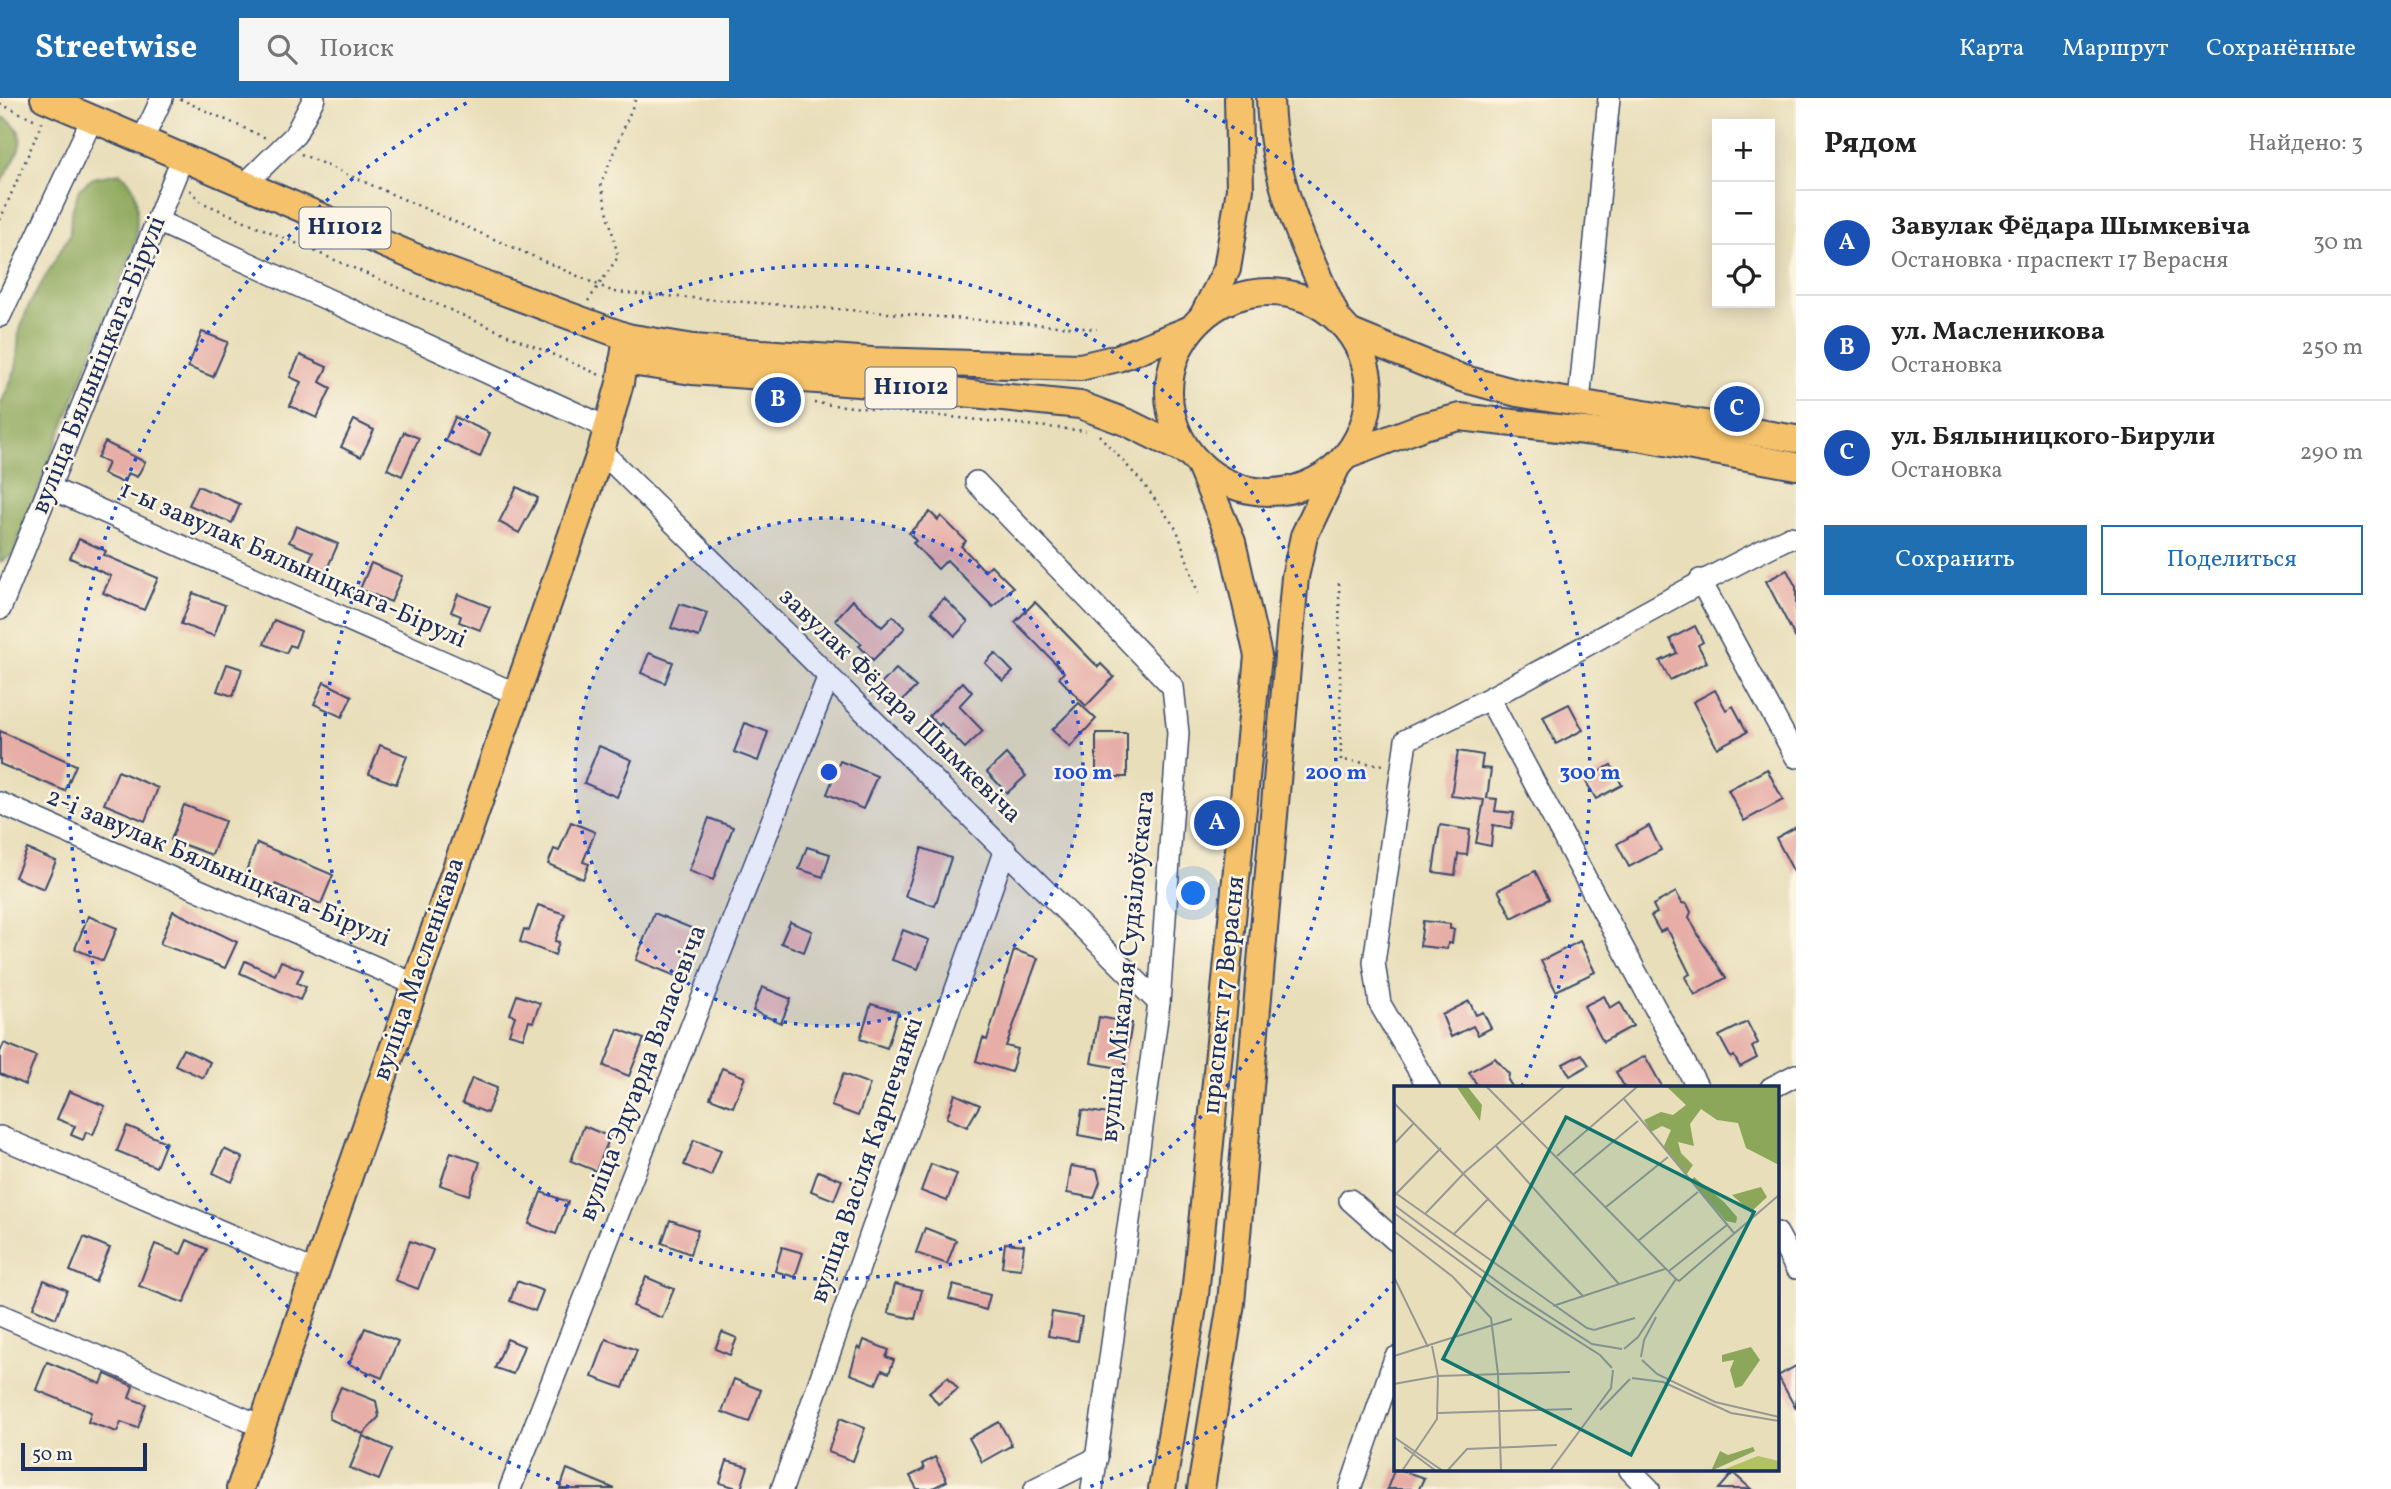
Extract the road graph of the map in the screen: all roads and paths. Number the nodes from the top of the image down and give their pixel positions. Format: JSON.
{"nodes":[{"id":1,"x":162,"y":98,"type":"edge"},
{"id":2,"x":179,"y":98,"type":"edge"},
{"id":3,"x":314,"y":98,"type":"edge"},
{"id":4,"x":636,"y":98,"type":"edge"},
{"id":5,"x":1238,"y":98,"type":"edge"},
{"id":6,"x":1270,"y":98,"type":"edge"},
{"id":7,"x":1609,"y":98,"type":"edge"},
{"id":8,"x":49,"y":99,"type":"edge"},
{"id":9,"x":92,"y":119,"type":"junction"},
{"id":10,"x":142,"y":141,"type":"junction"},
{"id":11,"x":284,"y":146,"type":"junction"},
{"id":12,"x":182,"y":159,"type":"junction"},
{"id":13,"x":244,"y":185,"type":"junction"},
{"id":14,"x":0,"y":220,"type":"edge"},
{"id":15,"x":157,"y":221,"type":"junction"},
{"id":16,"x":598,"y":286,"type":"junction"},
{"id":17,"x":0,"y":316,"type":"edge"},
{"id":18,"x":575,"y":319,"type":"junction"},
{"id":19,"x":1196,"y":323,"type":"junction"},
{"id":20,"x":1344,"y":326,"type":"junction"},
{"id":21,"x":1097,"y":329,"type":"dead end"},
{"id":22,"x":625,"y":349,"type":"junction"},
{"id":23,"x":1579,"y":402,"type":"junction"},
{"id":24,"x":604,"y":439,"type":"junction"},
{"id":25,"x":1796,"y":439,"type":"edge"},
{"id":26,"x":1195,"y":459,"type":"junction"},
{"id":27,"x":1342,"y":461,"type":"junction"},
{"id":28,"x":1796,"y":466,"type":"edge"},
{"id":29,"x":976,"y":482,"type":"dead end"},
{"id":30,"x":50,"y":488,"type":"junction"},
{"id":31,"x":1796,"y":538,"type":"edge"},
{"id":32,"x":1700,"y":580,"type":"junction"},
{"id":33,"x":1339,"y":583,"type":"dead end"},
{"id":34,"x":0,"y":609,"type":"edge"},
{"id":35,"x":828,"y":678,"type":"junction"},
{"id":36,"x":514,"y":694,"type":"junction"},
{"id":37,"x":1490,"y":700,"type":"junction"},
{"id":38,"x":1796,"y":757,"type":"edge"},
{"id":39,"x":1402,"y":767,"type":"junction"},
{"id":40,"x":0,"y":803,"type":"edge"},
{"id":41,"x":1005,"y":849,"type":"junction"},
{"id":42,"x":414,"y":984,"type":"junction"},
{"id":43,"x":1158,"y":1003,"type":"junction"},
{"id":44,"x":1796,"y":1075,"type":"edge"},
{"id":45,"x":1428,"y":1086,"type":"edge"},
{"id":46,"x":1697,"y":1086,"type":"edge"},
{"id":47,"x":1775,"y":1086,"type":"edge"},
{"id":48,"x":0,"y":1136,"type":"edge"},
{"id":49,"x":1350,"y":1200,"type":"dead end"},
{"id":50,"x":1778,"y":1235,"type":"edge"},
{"id":51,"x":1394,"y":1239,"type":"edge"},
{"id":52,"x":1796,"y":1268,"type":"edge"},
{"id":53,"x":314,"y":1271,"type":"junction"},
{"id":54,"x":0,"y":1315,"type":"edge"},
{"id":55,"x":1394,"y":1361,"type":"edge"},
{"id":56,"x":261,"y":1426,"type":"junction"},
{"id":57,"x":1097,"y":1458,"type":"junction"},
{"id":58,"x":1632,"y":1472,"type":"edge"},
{"id":59,"x":240,"y":1489,"type":"edge"},
{"id":60,"x":510,"y":1489,"type":"edge"},
{"id":61,"x":782,"y":1489,"type":"edge"},
{"id":62,"x":1035,"y":1489,"type":"edge"},
{"id":63,"x":1092,"y":1489,"type":"edge"},
{"id":64,"x":1162,"y":1489,"type":"edge"},
{"id":65,"x":1201,"y":1489,"type":"edge"},
{"id":66,"x":1350,"y":1489,"type":"edge"},
{"id":67,"x":1649,"y":1489,"type":"edge"}],
"edges":[{"from":1,"to":10,"type":"street"},
{"from":2,"to":11,"type":"path"},
{"from":3,"to":11,"type":"street"},
{"from":4,"to":16,"type":"path"},
{"from":5,"to":19,"type":"main road"},
{"from":6,"to":20,"type":"main road"},
{"from":7,"to":23,"type":"street"},
{"from":8,"to":9,"type":"main road","number":"Н11012"},
{"from":8,"to":14,"type":"path"},
{"from":9,"to":10,"type":"main road","number":"Н11012"},
{"from":9,"to":17,"type":"street"},
{"from":10,"to":12,"type":"main road","number":"Н11012"},
{"from":11,"to":13,"type":"street"},
{"from":11,"to":16,"type":"path"},
{"from":12,"to":13,"type":"main road","number":"Н11012"},
{"from":12,"to":15,"type":"street","name":"вуліца Бялыніцкага-Бірулі"},
{"from":13,"to":18,"type":"main road","number":"Н11012"},
{"from":15,"to":24,"type":"street"},
{"from":15,"to":30,"type":"street","name":"вуліца Бялыніцкага-Бірулі"},
{"from":16,"to":18,"type":"path"},
{"from":16,"to":21,"type":"path"},
{"from":18,"to":22,"type":"main road","number":"Н11012"},
{"from":19,"to":20,"type":"main road","number":"Н11012"},
{"from":19,"to":22,"type":"main road","number":"Н11012"},
{"from":19,"to":26,"type":"main road"},
{"from":20,"to":23,"type":"main road","number":"Н11012"},
{"from":20,"to":27,"type":"main road","number":"Н11012"},
{"from":22,"to":24,"type":"main road"},
{"from":22,"to":26,"type":"main road","number":"Н11012"},
{"from":23,"to":25,"type":"main road","number":"Н11012"},
{"from":24,"to":35,"type":"street","name":"завулак Фёдара Шымкевіча"},
{"from":24,"to":36,"type":"main road","name":"вуліца Масленікава"},
{"from":26,"to":27,"type":"main road","number":"Н11012"},
{"from":26,"to":64,"type":"main road","name":"праспект 17 Верасня"},
{"from":27,"to":28,"type":"main road","number":"Н11012"},
{"from":27,"to":65,"type":"main road","name":"праспект 17 Верасня"},
{"from":29,"to":43,"type":"street","name":"вуліца Мікалая Судзілоўскага"},
{"from":30,"to":34,"type":"street","name":"вуліца Бялыніцкага-Бірулі"},
{"from":30,"to":36,"type":"street","name":"1-ы завулак Бялыніцкага-Бірулі"},
{"from":31,"to":32,"type":"street"},
{"from":32,"to":37,"type":"street"},
{"from":32,"to":38,"type":"street"},
{"from":33,"to":39,"type":"path"},
{"from":35,"to":41,"type":"street","name":"завулак Фёдара Шымкевіча"},
{"from":35,"to":60,"type":"street","name":"вуліца Эдуарда Валасевіча"},
{"from":36,"to":42,"type":"main road","name":"вуліца Масленікава"},
{"from":37,"to":39,"type":"street"},
{"from":37,"to":46,"type":"street"},
{"from":39,"to":45,"type":"street"},
{"from":40,"to":42,"type":"street","name":"2-і завулак Бялыніцкага-Бірулі"},
{"from":41,"to":43,"type":"street","name":"завулак Фёдара Шымкевіча"},
{"from":41,"to":61,"type":"street","name":"вуліца Васіля Карпечанкі"},
{"from":42,"to":53,"type":"main road","name":"вуліца Масленікава"},
{"from":43,"to":57,"type":"street","name":"вуліца Мікалая Судзілоўскага"},
{"from":44,"to":47,"type":"street"},
{"from":48,"to":53,"type":"street"},
{"from":49,"to":51,"type":"street"},
{"from":50,"to":52,"type":"street"},
{"from":53,"to":56,"type":"main road","name":"вуліца Масленікава"},
{"from":54,"to":56,"type":"street"},
{"from":55,"to":66,"type":"street"},
{"from":56,"to":59,"type":"main road","name":"вуліца Масленікава"},
{"from":57,"to":62,"type":"street"},
{"from":57,"to":63,"type":"street","name":"вуліца Мікалая Судзілоўскага"},
{"from":58,"to":67,"type":"street"}]}
